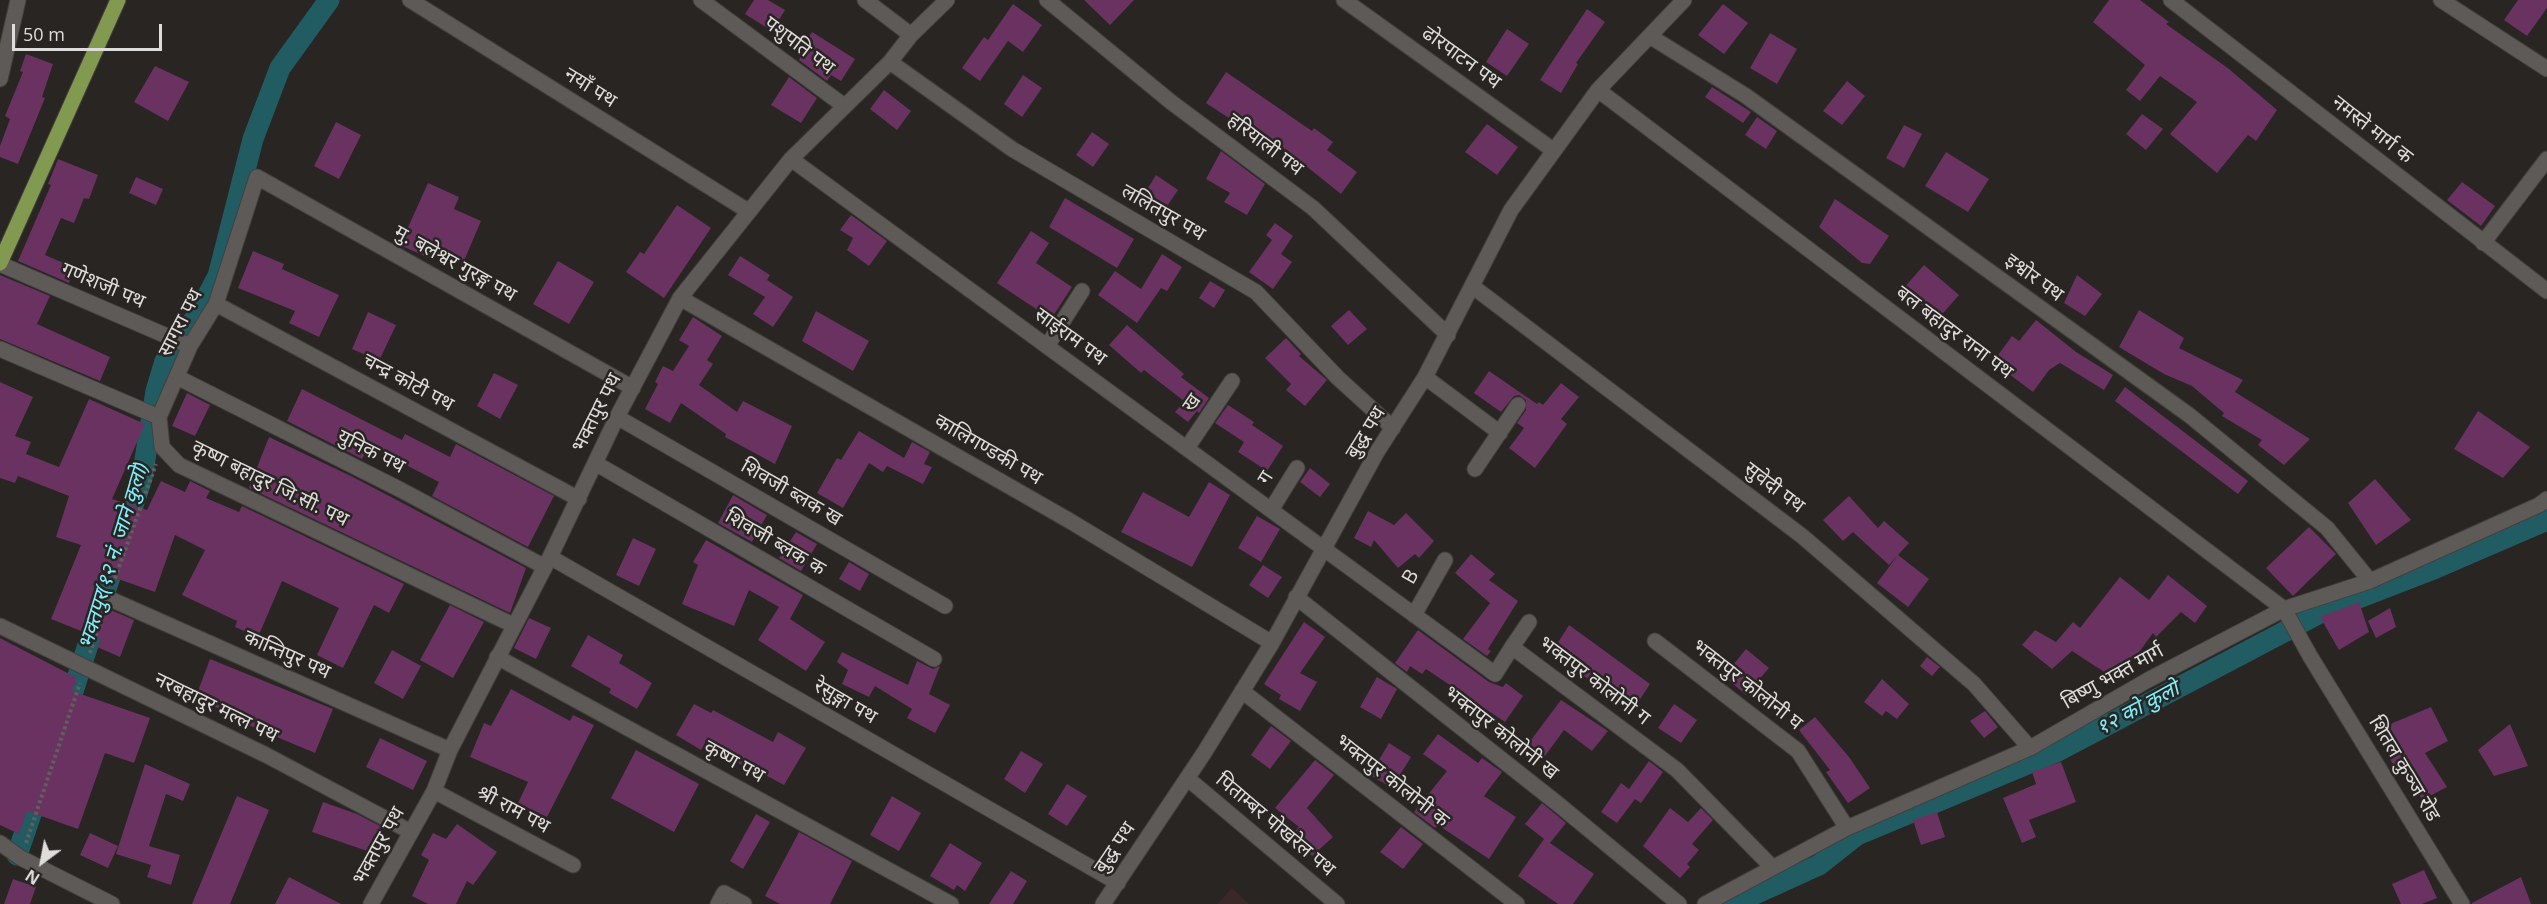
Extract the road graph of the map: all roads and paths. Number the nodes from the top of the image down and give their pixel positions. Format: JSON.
{"nodes":[{"id":1,"x":18,"y":0,"type":"edge"},
{"id":2,"x":118,"y":0,"type":"edge"},
{"id":3,"x":410,"y":0,"type":"edge"},
{"id":4,"x":701,"y":0,"type":"edge"},
{"id":5,"x":865,"y":0,"type":"edge"},
{"id":6,"x":947,"y":0,"type":"edge"},
{"id":7,"x":1047,"y":0,"type":"edge"},
{"id":8,"x":1344,"y":0,"type":"edge"},
{"id":9,"x":1684,"y":0,"type":"edge"},
{"id":10,"x":2171,"y":0,"type":"edge"},
{"id":11,"x":2441,"y":0,"type":"edge"},
{"id":12,"x":911,"y":35,"type":"junction"},
{"id":13,"x":1651,"y":37,"type":"junction"},
{"id":14,"x":890,"y":62,"type":"junction"},
{"id":15,"x":2547,"y":69,"type":"edge"},
{"id":16,"x":0,"y":79,"type":"edge"},
{"id":17,"x":1598,"y":90,"type":"junction"},
{"id":18,"x":843,"y":105,"type":"junction"},
{"id":19,"x":1553,"y":150,"type":"junction"},
{"id":20,"x":791,"y":159,"type":"junction"},
{"id":21,"x":2547,"y":159,"type":"edge"},
{"id":22,"x":257,"y":177,"type":"joint"},
{"id":23,"x":748,"y":211,"type":"junction"},
{"id":24,"x":2483,"y":243,"type":"junction"},
{"id":25,"x":0,"y":264,"type":"edge"},
{"id":26,"x":1472,"y":285,"type":"junction"},
{"id":27,"x":1082,"y":291,"type":"dead end"},
{"id":28,"x":2547,"y":291,"type":"edge"},
{"id":29,"x":680,"y":298,"type":"junction"},
{"id":30,"x":216,"y":304,"type":"junction"},
{"id":31,"x":1448,"y":335,"type":"junction"},
{"id":32,"x":183,"y":343,"type":"junction"},
{"id":33,"x":1047,"y":346,"type":"junction"},
{"id":34,"x":0,"y":349,"type":"edge"},
{"id":35,"x":177,"y":377,"type":"junction"},
{"id":36,"x":1425,"y":377,"type":"junction"},
{"id":37,"x":1232,"y":381,"type":"dead end"},
{"id":38,"x":633,"y":388,"type":"junction"},
{"id":39,"x":1518,"y":405,"type":"dead end"},
{"id":40,"x":154,"y":415,"type":"junction"},
{"id":41,"x":617,"y":417,"type":"junction"},
{"id":42,"x":1393,"y":428,"type":"junction"},
{"id":43,"x":1500,"y":433,"type":"junction"},
{"id":44,"x":1187,"y":448,"type":"junction"},
{"id":45,"x":596,"y":463,"type":"junction"},
{"id":46,"x":1297,"y":468,"type":"dead end"},
{"id":47,"x":1475,"y":469,"type":"dead end"},
{"id":48,"x":579,"y":498,"type":"junction"},
{"id":49,"x":2547,"y":499,"type":"edge"},
{"id":50,"x":1271,"y":510,"type":"junction"},
{"id":51,"x":1325,"y":550,"type":"junction"},
{"id":52,"x":1445,"y":560,"type":"dead end"},
{"id":53,"x":548,"y":562,"type":"junction"},
{"id":54,"x":2370,"y":580,"type":"junction"},
{"id":55,"x":1296,"y":597,"type":"junction"},
{"id":56,"x":108,"y":598,"type":"dead end"},
{"id":57,"x":945,"y":606,"type":"dead end"},
{"id":58,"x":2284,"y":609,"type":"junction"},
{"id":59,"x":1414,"y":615,"type":"junction"},
{"id":60,"x":1529,"y":622,"type":"dead end"},
{"id":61,"x":513,"y":625,"type":"junction"},
{"id":62,"x":0,"y":627,"type":"edge"},
{"id":63,"x":1655,"y":641,"type":"dead end"},
{"id":64,"x":1272,"y":643,"type":"junction"},
{"id":65,"x":1512,"y":647,"type":"junction"},
{"id":66,"x":497,"y":657,"type":"junction"},
{"id":67,"x":934,"y":659,"type":"dead end"},
{"id":68,"x":1242,"y":691,"type":"junction"},
{"id":69,"x":2030,"y":748,"type":"junction"},
{"id":70,"x":450,"y":750,"type":"junction"},
{"id":71,"x":1187,"y":778,"type":"junction"},
{"id":72,"x":434,"y":791,"type":"junction"},
{"id":73,"x":1847,"y":828,"type":"junction"},
{"id":74,"x":411,"y":831,"type":"junction"},
{"id":75,"x":0,"y":843,"type":"edge"},
{"id":76,"x":573,"y":865,"type":"dead end"},
{"id":77,"x":1772,"y":867,"type":"junction"},
{"id":78,"x":1118,"y":883,"type":"junction"},
{"id":79,"x":1708,"y":903,"type":"edge"},
{"id":80,"x":112,"y":904,"type":"edge"},
{"id":81,"x":370,"y":904,"type":"edge"},
{"id":82,"x":718,"y":904,"type":"edge"},
{"id":83,"x":744,"y":904,"type":"edge"},
{"id":84,"x":951,"y":904,"type":"edge"},
{"id":85,"x":1103,"y":904,"type":"edge"},
{"id":86,"x":1337,"y":904,"type":"edge"},
{"id":87,"x":1517,"y":904,"type":"edge"},
{"id":88,"x":1679,"y":904,"type":"edge"},
{"id":89,"x":2462,"y":904,"type":"edge"}],
"edges":[{"from":1,"to":16,"type":"street"},
{"from":2,"to":25,"type":"main road"},
{"from":3,"to":23,"type":"street","name":"नयाँ पथ"},
{"from":4,"to":18,"type":"street","name":"पशुपति पथ"},
{"from":5,"to":12,"type":"street"},
{"from":6,"to":12,"type":"street","name":"भक्तपुर पथ"},
{"from":7,"to":31,"type":"street","name":"हरियाली पथ"},
{"from":8,"to":19,"type":"street","name":"ढोरपाटन पथ"},
{"from":9,"to":13,"type":"street","name":"बुद्ध पथ"},
{"from":10,"to":24,"type":"street","name":"नमस्ते मार्ग क"},
{"from":11,"to":15,"type":"street"},
{"from":12,"to":14,"type":"street","name":"भक्तपुर पथ"},
{"from":13,"to":17,"type":"street","name":"बुद्ध पथ"},
{"from":13,"to":54,"type":"street","name":"इश्वोर पथ"},
{"from":14,"to":18,"type":"street","name":"भक्तपुर पथ"},
{"from":14,"to":42,"type":"street","name":"ललितपुर पथ"},
{"from":17,"to":19,"type":"street","name":"बुद्ध पथ"},
{"from":17,"to":58,"type":"street","name":"बल बहादुर राना पथ"},
{"from":18,"to":20,"type":"street","name":"भक्तपुर पथ"},
{"from":19,"to":26,"type":"street","name":"बुद्ध पथ"},
{"from":20,"to":23,"type":"street","name":"भक्तपुर पथ"},
{"from":20,"to":33,"type":"street","name":"साईराम पथ"},
{"from":21,"to":24,"type":"street"},
{"from":22,"to":30,"type":"street","name":"सागरा पथ"},
{"from":22,"to":38,"type":"street","name":"मु. बलेश्वर गुरङ्ग पथ"},
{"from":23,"to":29,"type":"street","name":"भक्तपुर पथ"},
{"from":24,"to":28,"type":"street","name":"नमस्ते मार्ग क"},
{"from":25,"to":32,"type":"street","name":"गणेशजी पथ"},
{"from":26,"to":31,"type":"street","name":"बुद्ध पथ"},
{"from":26,"to":69,"type":"street","name":"सुवेदी पथ"},
{"from":27,"to":33,"type":"street"},
{"from":29,"to":38,"type":"street","name":"भक्तपुर पथ"},
{"from":29,"to":64,"type":"street","name":"कालिगण्डकी पथ"},
{"from":30,"to":32,"type":"street","name":"सागरा पथ"},
{"from":30,"to":48,"type":"street","name":"चन्द्र कोटी पथ"},
{"from":31,"to":36,"type":"street","name":"बुद्ध पथ"},
{"from":32,"to":35,"type":"street","name":"सागरा पथ"},
{"from":33,"to":44,"type":"street","name":"साईराम पथ"},
{"from":34,"to":40,"type":"street"},
{"from":35,"to":40,"type":"street","name":"सागरा पथ"},
{"from":35,"to":53,"type":"street","name":"युनिक पथ"},
{"from":36,"to":42,"type":"street","name":"बुद्ध पथ"},
{"from":36,"to":43,"type":"street"},
{"from":37,"to":44,"type":"street","name":"ख"},
{"from":38,"to":41,"type":"street","name":"भक्तपुर पथ"},
{"from":39,"to":43,"type":"street"},
{"from":40,"to":61,"type":"street","name":"कृष्ण बहादुर जि.सी. पथ"},
{"from":41,"to":45,"type":"street","name":"भक्तपुर पथ"},
{"from":41,"to":57,"type":"street","name":"शिवजी ब्लक ख"},
{"from":42,"to":51,"type":"street","name":"बुद्ध पथ"},
{"from":43,"to":47,"type":"street"},
{"from":44,"to":50,"type":"street","name":"साईराम पथ"},
{"from":45,"to":48,"type":"street","name":"भक्तपुर पथ"},
{"from":45,"to":67,"type":"street","name":"शिवजी ब्लक क"},
{"from":46,"to":50,"type":"street","name":"ग"},
{"from":48,"to":53,"type":"street","name":"भक्तपुर पथ"},
{"from":49,"to":54,"type":"street","name":"बिष्णु भक्त मार्ग"},
{"from":50,"to":51,"type":"street","name":"साईराम पथ"},
{"from":51,"to":55,"type":"street","name":"बुद्ध पथ"},
{"from":51,"to":59,"type":"street","name":"भक्तपुर कोलोनी ग"},
{"from":52,"to":59,"type":"street","name":"B"},
{"from":53,"to":61,"type":"street","name":"भक्तपुर पथ"},
{"from":53,"to":78,"type":"street","name":"रेसुङ्गा पथ"},
{"from":54,"to":58,"type":"street","name":"बिष्णु भक्त मार्ग"},
{"from":55,"to":64,"type":"street","name":"बुद्ध पथ"},
{"from":55,"to":88,"type":"street","name":"भक्तपुर कोलोनी ख"},
{"from":56,"to":70,"type":"street","name":"कान्तिपुर पथ"},
{"from":58,"to":69,"type":"street","name":"बिष्णु भक्त मार्ग"},
{"from":58,"to":89,"type":"street","name":"शितल कुञ्ज रोड"},
{"from":59,"to":65,"type":"street","name":"भक्तपुर कोलोनी ग"},
{"from":60,"to":65,"type":"street"},
{"from":61,"to":66,"type":"street","name":"भक्तपुर पथ"},
{"from":62,"to":74,"type":"street","name":"नरबहादुर मल्ल पथ"},
{"from":63,"to":73,"type":"street","name":"भक्तपुर कोलोनी घ"},
{"from":64,"to":68,"type":"street","name":"बुद्ध पथ"},
{"from":65,"to":77,"type":"street","name":"भक्तपुर कोलोनी ग"},
{"from":66,"to":70,"type":"street","name":"भक्तपुर पथ"},
{"from":66,"to":84,"type":"street","name":"कृष्ण पथ"},
{"from":68,"to":71,"type":"street","name":"बुद्ध पथ"},
{"from":68,"to":87,"type":"street","name":"भक्तपुर कोलोनी क"},
{"from":69,"to":73,"type":"street","name":"बिष्णु भक्त मार्ग"},
{"from":70,"to":72,"type":"street","name":"भक्तपुर पथ"},
{"from":71,"to":78,"type":"street","name":"बुद्ध पथ"},
{"from":71,"to":86,"type":"street","name":"पिताम्बर पोखरेल पथ"},
{"from":72,"to":74,"type":"street","name":"भक्तपुर पथ"},
{"from":72,"to":76,"type":"street","name":"श्री राम पथ"},
{"from":73,"to":77,"type":"street","name":"बिष्णु भक्त मार्ग"},
{"from":74,"to":81,"type":"street","name":"भक्तपुर पथ"},
{"from":75,"to":80,"type":"street"},
{"from":77,"to":79,"type":"street","name":"बिष्णु भक्त मार्ग"},
{"from":78,"to":85,"type":"street","name":"बुद्ध पथ"},
{"from":82,"to":83,"type":"street"}]}
